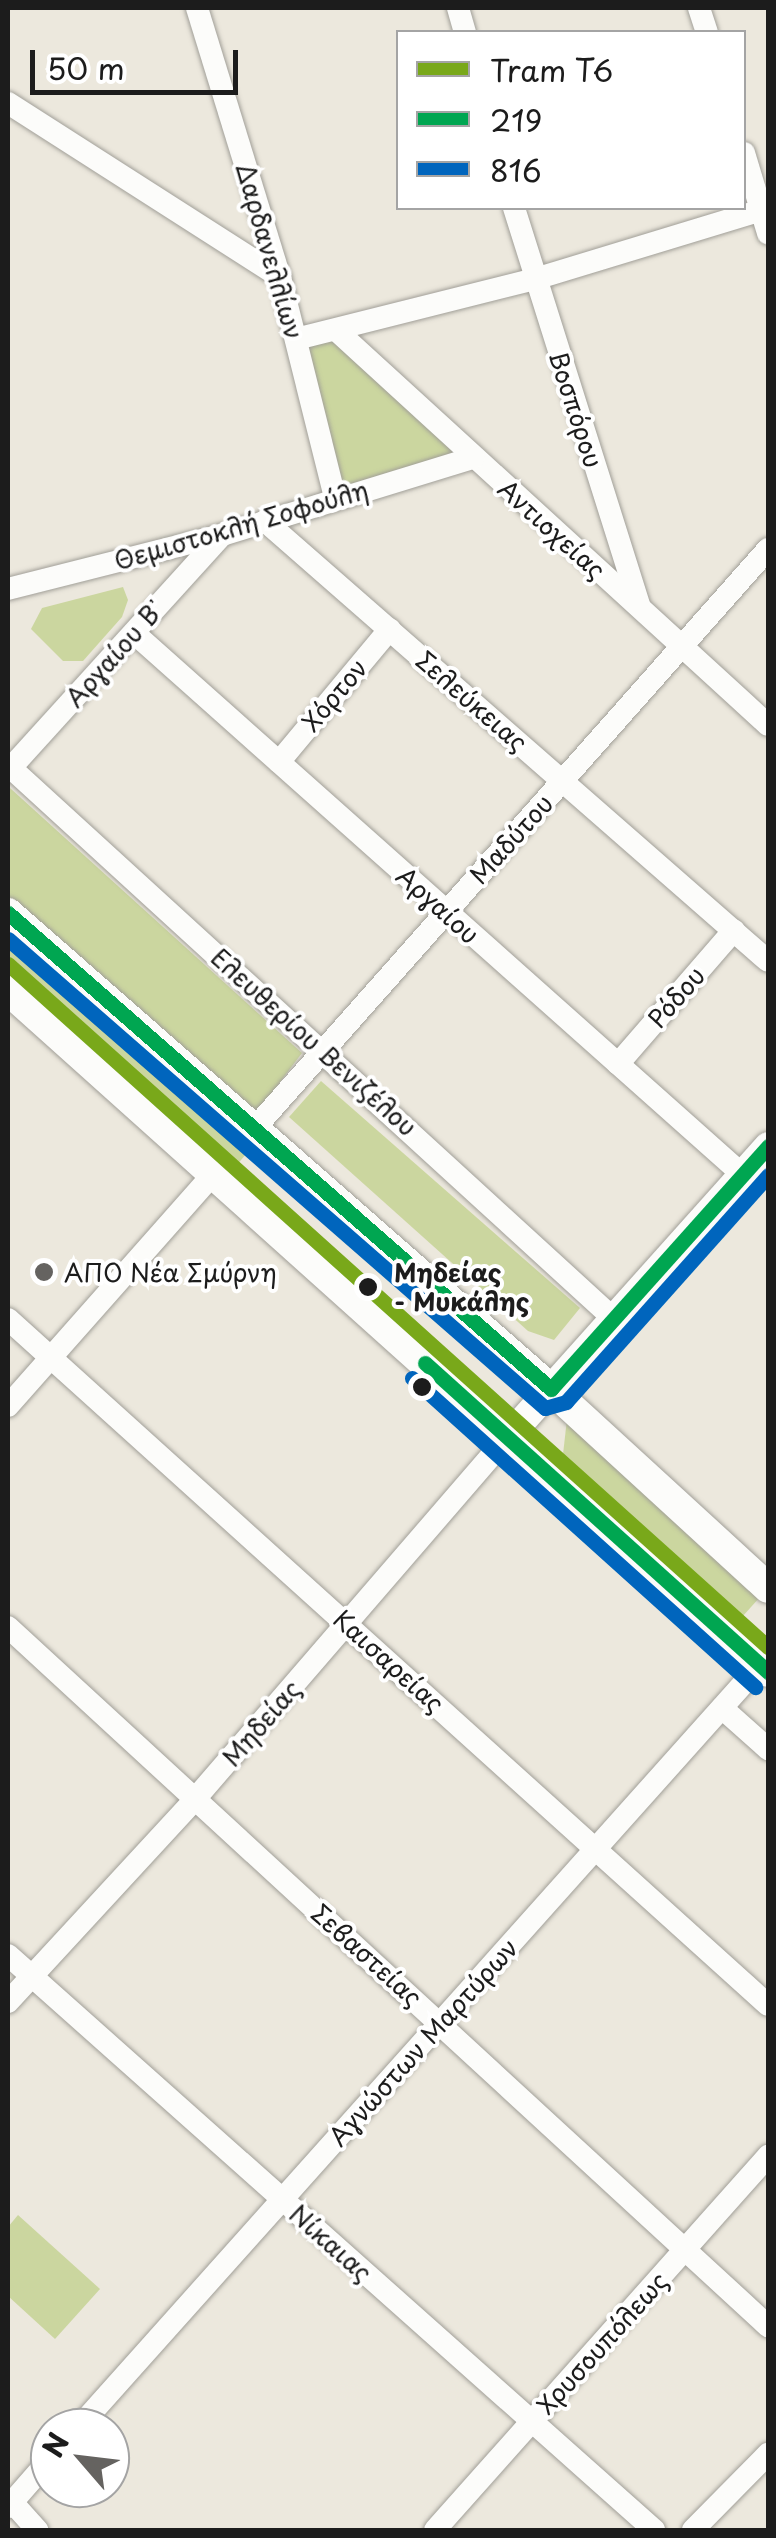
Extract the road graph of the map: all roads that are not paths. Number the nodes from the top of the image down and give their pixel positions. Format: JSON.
{"nodes":[{"id":1,"x":197,"y":8,"type":"edge"},
{"id":2,"x":8,"y":103,"type":"edge"},
{"id":3,"x":746,"y":158,"type":"edge"},
{"id":4,"x":515,"y":210,"type":"edge"},
{"id":5,"x":766,"y":218,"type":"edge"},
{"id":6,"x":280,"y":276,"type":"junction"},
{"id":7,"x":535,"y":279,"type":"junction"},
{"id":8,"x":337,"y":332,"type":"junction"},
{"id":9,"x":296,"y":339,"type":"junction"},
{"id":10,"x":473,"y":458,"type":"junction"},
{"id":11,"x":335,"y":496,"type":"junction"},
{"id":12,"x":265,"y":521,"type":"junction"},
{"id":13,"x":222,"y":534,"type":"junction"},
{"id":14,"x":768,"y":548,"type":"edge"},
{"id":15,"x":8,"y":589,"type":"edge"},
{"id":16,"x":640,"y":609,"type":"junction"},
{"id":17,"x":390,"y":629,"type":"junction"},
{"id":18,"x":134,"y":633,"type":"junction"},
{"id":19,"x":682,"y":646,"type":"junction"},
{"id":20,"x":768,"y":725,"type":"edge"},
{"id":21,"x":278,"y":762,"type":"junction"},
{"id":22,"x":9,"y":770,"type":"edge"},
{"id":23,"x":562,"y":781,"type":"junction"},
{"id":24,"x":8,"y":913,"type":"edge"},
{"id":25,"x":446,"y":913,"type":"junction"},
{"id":26,"x":734,"y":930,"type":"junction"},
{"id":27,"x":768,"y":961,"type":"edge"},
{"id":28,"x":8,"y":990,"type":"edge"},
{"id":29,"x":324,"y":1049,"type":"junction"},
{"id":30,"x":618,"y":1064,"type":"junction"},
{"id":31,"x":254,"y":1128,"type":"junction"},
{"id":32,"x":768,"y":1146,"type":"edge"},
{"id":33,"x":214,"y":1174,"type":"junction"},
{"id":34,"x":742,"y":1176,"type":"junction"},
{"id":35,"x":8,"y":1318,"type":"edge"},
{"id":36,"x":614,"y":1319,"type":"junction"},
{"id":37,"x":50,"y":1358,"type":"junction"},
{"id":38,"x":552,"y":1388,"type":"junction"},
{"id":39,"x":8,"y":1406,"type":"edge"},
{"id":40,"x":508,"y":1437,"type":"junction"},
{"id":41,"x":768,"y":1588,"type":"edge"},
{"id":42,"x":348,"y":1624,"type":"junction"},
{"id":43,"x":8,"y":1627,"type":"edge"},
{"id":44,"x":766,"y":1664,"type":"edge"},
{"id":45,"x":722,"y":1708,"type":"junction"},
{"id":46,"x":768,"y":1749,"type":"edge"},
{"id":47,"x":195,"y":1799,"type":"junction"},
{"id":48,"x":598,"y":1847,"type":"junction"},
{"id":49,"x":8,"y":1955,"type":"edge"},
{"id":50,"x":32,"y":1976,"type":"junction"},
{"id":51,"x":8,"y":2002,"type":"edge"},
{"id":52,"x":768,"y":2005,"type":"edge"},
{"id":53,"x":441,"y":2022,"type":"junction"},
{"id":54,"x":768,"y":2156,"type":"edge"},
{"id":55,"x":282,"y":2199,"type":"junction"},
{"id":56,"x":685,"y":2251,"type":"junction"},
{"id":57,"x":768,"y":2326,"type":"edge"},
{"id":58,"x":96,"y":2408,"type":"edge"},
{"id":59,"x":532,"y":2422,"type":"junction"},
{"id":60,"x":768,"y":2454,"type":"edge"},
{"id":61,"x":30,"y":2482,"type":"edge"},
{"id":62,"x":10,"y":2505,"type":"edge"},
{"id":63,"x":36,"y":2530,"type":"edge"},
{"id":64,"x":435,"y":2530,"type":"edge"},
{"id":65,"x":654,"y":2530,"type":"edge"},
{"id":66,"x":693,"y":2530,"type":"edge"}],
"edges":[{"from":1,"to":6,"type":"street","name":"Δαρδανελλίων"},
{"from":2,"to":6,"type":"street"},
{"from":3,"to":5,"type":"street"},
{"from":4,"to":7,"type":"street","name":"Βοσπόρου"},
{"from":5,"to":7,"type":"street"},
{"from":6,"to":9,"type":"street","name":"Δαρδανελλίων"},
{"from":7,"to":8,"type":"street"},
{"from":7,"to":16,"type":"street","name":"Βοσπόρου"},
{"from":8,"to":9,"type":"street"},
{"from":8,"to":10,"type":"street","name":"Αντιοχείας"},
{"from":9,"to":11,"type":"street","name":"Δαρδανελλίων"},
{"from":10,"to":11,"type":"street","name":"Θεμιστοκλή Σοφούλη"},
{"from":10,"to":16,"type":"street","name":"Αντιοχείας"},
{"from":11,"to":12,"type":"street","name":"Θεμιστοκλή Σοφούλη"},
{"from":12,"to":13,"type":"street","name":"Θεμιστοκλή Σοφούλη"},
{"from":12,"to":17,"type":"street","name":"Σελεύκειας"},
{"from":13,"to":15,"type":"street","name":"Θεμιστοκλή Σοφούλη"},
{"from":13,"to":18,"type":"street","name":"Αργαίου Β᾽"},
{"from":14,"to":19,"type":"street","name":"Μαδύτου"},
{"from":16,"to":19,"type":"street","name":"Αντιοχείας"},
{"from":17,"to":21,"type":"street","name":"Χόρτον"},
{"from":17,"to":23,"type":"street","name":"Σελεύκειας"},
{"from":18,"to":21,"type":"street","name":"Αργαίου"},
{"from":18,"to":22,"type":"street","name":"Αργαίου Β᾽"},
{"from":19,"to":20,"type":"street","name":"Αντιοχείας"},
{"from":19,"to":23,"type":"street","name":"Μαδύτου"},
{"from":21,"to":25,"type":"street","name":"Αργαίου"},
{"from":22,"to":29,"type":"street","name":"Ελευθερίου Βενιζέλου"},
{"from":23,"to":25,"type":"street","name":"Μαδύτου"},
{"from":23,"to":26,"type":"street","name":"Σελεύκειας"},
{"from":24,"to":31,"type":"main road"},
{"from":25,"to":29,"type":"street","name":"Μαδύτου"},
{"from":25,"to":30,"type":"street","name":"Αργαίου"},
{"from":26,"to":27,"type":"street","name":"Σελεύκειας"},
{"from":26,"to":30,"type":"street","name":"Ρόδου"},
{"from":28,"to":33,"type":"main road"},
{"from":29,"to":31,"type":"street","name":"Μαδύτου"},
{"from":29,"to":36,"type":"street","name":"Ελευθερίου Βενιζέλου"},
{"from":30,"to":34,"type":"street","name":"Αργαίου"},
{"from":31,"to":38,"type":"main road"},
{"from":32,"to":34,"type":"street"},
{"from":33,"to":37,"type":"street"},
{"from":33,"to":40,"type":"main road"},
{"from":34,"to":36,"type":"street"},
{"from":35,"to":37,"type":"street","name":"Καισαρείας"},
{"from":36,"to":38,"type":"street"},
{"from":37,"to":39,"type":"street"},
{"from":37,"to":42,"type":"street","name":"Καισαρείας"},
{"from":38,"to":40,"type":"street"},
{"from":38,"to":41,"type":"main road"},
{"from":40,"to":42,"type":"street","name":"Μηδείας"},
{"from":40,"to":44,"type":"main road"},
{"from":42,"to":47,"type":"street","name":"Μηδείας"},
{"from":42,"to":48,"type":"street","name":"Καισαρείας"},
{"from":43,"to":47,"type":"street","name":"Σεβαστείας"},
{"from":44,"to":45,"type":"street","name":"Αγνώστων Μαρτύρων"},
{"from":45,"to":46,"type":"street"},
{"from":45,"to":48,"type":"street","name":"Αγνώστων Μαρτύρων"},
{"from":47,"to":50,"type":"street","name":"Μηδείας"},
{"from":47,"to":53,"type":"street","name":"Σεβαστείας"},
{"from":48,"to":52,"type":"street","name":"Καισαρείας"},
{"from":48,"to":53,"type":"street","name":"Αγνώστων Μαρτύρων"},
{"from":49,"to":50,"type":"street","name":"Νίκαιας"},
{"from":50,"to":51,"type":"street","name":"Μηδείας"},
{"from":50,"to":55,"type":"street","name":"Νίκαιας"},
{"from":53,"to":55,"type":"street","name":"Αγνώστων Μαρτύρων"},
{"from":53,"to":56,"type":"street","name":"Σεβαστείας"},
{"from":54,"to":56,"type":"street","name":"Χρυσουπόλεως"},
{"from":55,"to":58,"type":"street","name":"Αγνώστων Μαρτύρων"},
{"from":55,"to":59,"type":"street","name":"Νίκαιας"},
{"from":56,"to":57,"type":"street","name":"Σεβαστείας"},
{"from":56,"to":59,"type":"street","name":"Χρυσουπόλεως"},
{"from":59,"to":64,"type":"street","name":"Χρυσουπόλεως"},
{"from":59,"to":65,"type":"street","name":"Νίκαιας"},
{"from":60,"to":66,"type":"street"},
{"from":61,"to":62,"type":"street"},
{"from":62,"to":63,"type":"street"}]}
